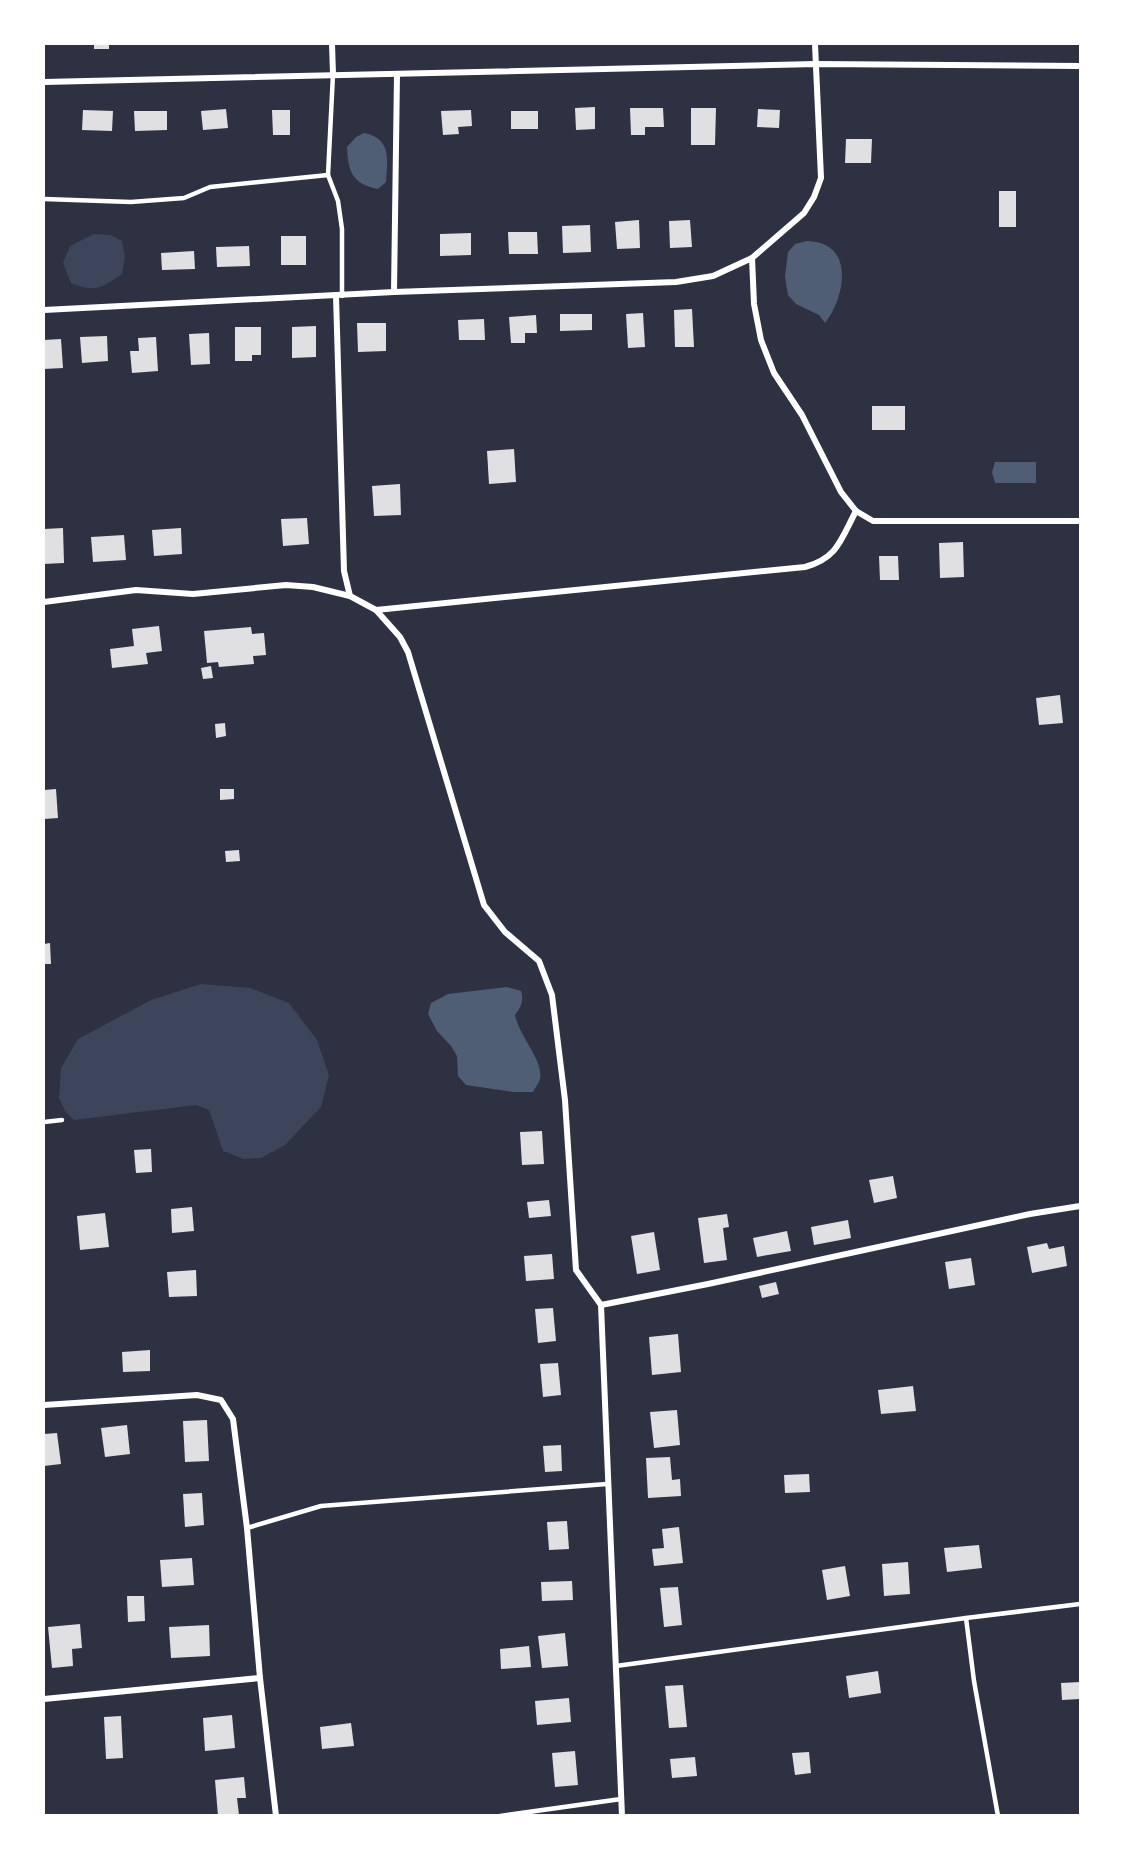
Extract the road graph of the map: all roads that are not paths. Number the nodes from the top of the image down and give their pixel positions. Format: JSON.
{"nodes":[{"id":1,"x":332,"y":44,"type":"edge"},
{"id":2,"x":815,"y":44,"type":"edge"},
{"id":3,"x":816,"y":64,"type":"junction"},
{"id":4,"x":1080,"y":66,"type":"edge"},
{"id":5,"x":333,"y":74,"type":"junction"},
{"id":6,"x":397,"y":74,"type":"junction"},
{"id":7,"x":44,"y":82,"type":"edge"},
{"id":8,"x":328,"y":175,"type":"junction"},
{"id":9,"x":44,"y":199,"type":"edge"},
{"id":10,"x":752,"y":258,"type":"junction"},
{"id":11,"x":394,"y":292,"type":"junction"},
{"id":12,"x":339,"y":296,"type":"junction"},
{"id":13,"x":44,"y":310,"type":"edge"},
{"id":14,"x":856,"y":511,"type":"junction"},
{"id":15,"x":1080,"y":521,"type":"edge"},
{"id":16,"x":350,"y":596,"type":"junction"},
{"id":17,"x":44,"y":602,"type":"edge"},
{"id":18,"x":376,"y":610,"type":"junction"},
{"id":19,"x":62,"y":1120,"type":"dead end"},
{"id":20,"x":44,"y":1122,"type":"edge"},
{"id":21,"x":1080,"y":1206,"type":"edge"},
{"id":22,"x":601,"y":1305,"type":"junction"},
{"id":23,"x":44,"y":1405,"type":"edge"},
{"id":24,"x":607,"y":1484,"type":"junction"},
{"id":25,"x":247,"y":1528,"type":"junction"},
{"id":26,"x":1080,"y":1604,"type":"edge"},
{"id":27,"x":966,"y":1618,"type":"junction"},
{"id":28,"x":616,"y":1666,"type":"junction"},
{"id":29,"x":260,"y":1678,"type":"junction"},
{"id":30,"x":44,"y":1699,"type":"edge"},
{"id":31,"x":621,"y":1799,"type":"junction"},
{"id":32,"x":276,"y":1815,"type":"edge"},
{"id":33,"x":500,"y":1815,"type":"edge"},
{"id":34,"x":622,"y":1815,"type":"edge"},
{"id":35,"x":998,"y":1815,"type":"edge"}],
"edges":[{"from":1,"to":5,"type":"street"},
{"from":2,"to":3,"type":"street"},
{"from":3,"to":4,"type":"street"},
{"from":3,"to":6,"type":"street"},
{"from":3,"to":10,"type":"street"},
{"from":5,"to":6,"type":"street"},
{"from":5,"to":7,"type":"street"},
{"from":5,"to":8,"type":"lane"},
{"from":6,"to":11,"type":"street"},
{"from":8,"to":9,"type":"lane"},
{"from":8,"to":12,"type":"lane"},
{"from":10,"to":11,"type":"street"},
{"from":10,"to":14,"type":"street"},
{"from":11,"to":12,"type":"street"},
{"from":12,"to":13,"type":"street"},
{"from":12,"to":16,"type":"street"},
{"from":14,"to":15,"type":"street"},
{"from":14,"to":18,"type":"street"},
{"from":16,"to":17,"type":"street"},
{"from":16,"to":18,"type":"street"},
{"from":18,"to":22,"type":"street"},
{"from":19,"to":20,"type":"lane"},
{"from":21,"to":22,"type":"street"},
{"from":22,"to":24,"type":"street"},
{"from":23,"to":25,"type":"street"},
{"from":24,"to":25,"type":"lane"},
{"from":24,"to":28,"type":"street"},
{"from":25,"to":29,"type":"street"},
{"from":26,"to":27,"type":"lane"},
{"from":27,"to":28,"type":"lane"},
{"from":27,"to":35,"type":"lane"},
{"from":28,"to":31,"type":"street"},
{"from":29,"to":30,"type":"street"},
{"from":29,"to":32,"type":"street"},
{"from":31,"to":33,"type":"lane"},
{"from":31,"to":34,"type":"street"}]}
